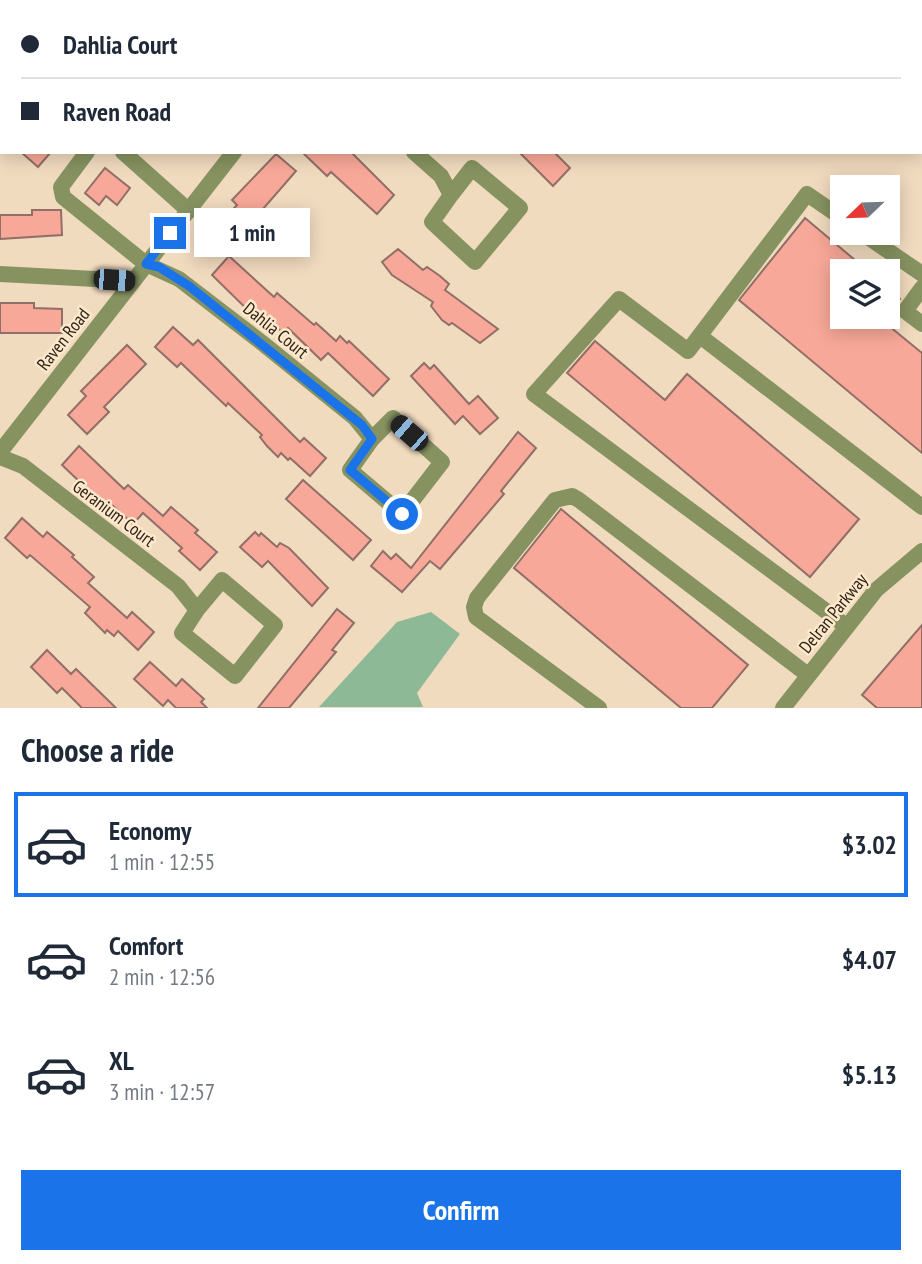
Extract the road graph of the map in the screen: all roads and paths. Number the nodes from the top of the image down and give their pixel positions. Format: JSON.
{"nodes":[{"id":1,"x":86,"y":154,"type":"edge"},
{"id":2,"x":125,"y":154,"type":"edge"},
{"id":3,"x":232,"y":154,"type":"edge"},
{"id":4,"x":416,"y":154,"type":"edge"},
{"id":5,"x":451,"y":195,"type":"junction"},
{"id":6,"x":830,"y":210,"type":"edge"},
{"id":7,"x":188,"y":211,"type":"junction"},
{"id":8,"x":880,"y":245,"type":"edge"},
{"id":9,"x":146,"y":264,"type":"junction"},
{"id":10,"x":0,"y":274,"type":"edge"},
{"id":11,"x":922,"y":274,"type":"edge"},
{"id":12,"x":133,"y":281,"type":"junction"},
{"id":13,"x":922,"y":288,"type":"edge"},
{"id":14,"x":922,"y":324,"type":"edge"},
{"id":15,"x":700,"y":336,"type":"junction"},
{"id":16,"x":372,"y":439,"type":"junction"},
{"id":17,"x":0,"y":454,"type":"edge"},
{"id":18,"x":922,"y":507,"type":"edge"},
{"id":19,"x":922,"y":551,"type":"edge"},
{"id":20,"x":197,"y":610,"type":"junction"},
{"id":21,"x":846,"y":626,"type":"junction"},
{"id":22,"x":808,"y":675,"type":"junction"},
{"id":23,"x":793,"y":704,"type":"edge"},
{"id":24,"x":598,"y":708,"type":"edge"}],
"edges":[{"from":1,"to":9,"type":"street","name":"Dahlia Court"},
{"from":2,"to":7,"type":"street"},
{"from":3,"to":7,"type":"street","name":"Raven Road"},
{"from":4,"to":5,"type":"street"},
{"from":5,"to":5,"type":"street"},
{"from":6,"to":15,"type":"street"},
{"from":7,"to":9,"type":"street","name":"Raven Road"},
{"from":8,"to":11,"type":"street"},
{"from":9,"to":12,"type":"street","name":"Raven Road"},
{"from":9,"to":16,"type":"street","name":"Dahlia Court"},
{"from":10,"to":12,"type":"street"},
{"from":12,"to":17,"type":"street","name":"Raven Road"},
{"from":13,"to":14,"type":"street"},
{"from":15,"to":18,"type":"street"},
{"from":15,"to":21,"type":"street"},
{"from":16,"to":16,"type":"street"},
{"from":17,"to":20,"type":"street","name":"Geranium Court"},
{"from":19,"to":21,"type":"street","name":"Delran Parkway"},
{"from":20,"to":20,"type":"street"},
{"from":21,"to":22,"type":"street","name":"Delran Parkway"},
{"from":22,"to":23,"type":"street","name":"Delran Parkway"},
{"from":22,"to":24,"type":"street"}]}
